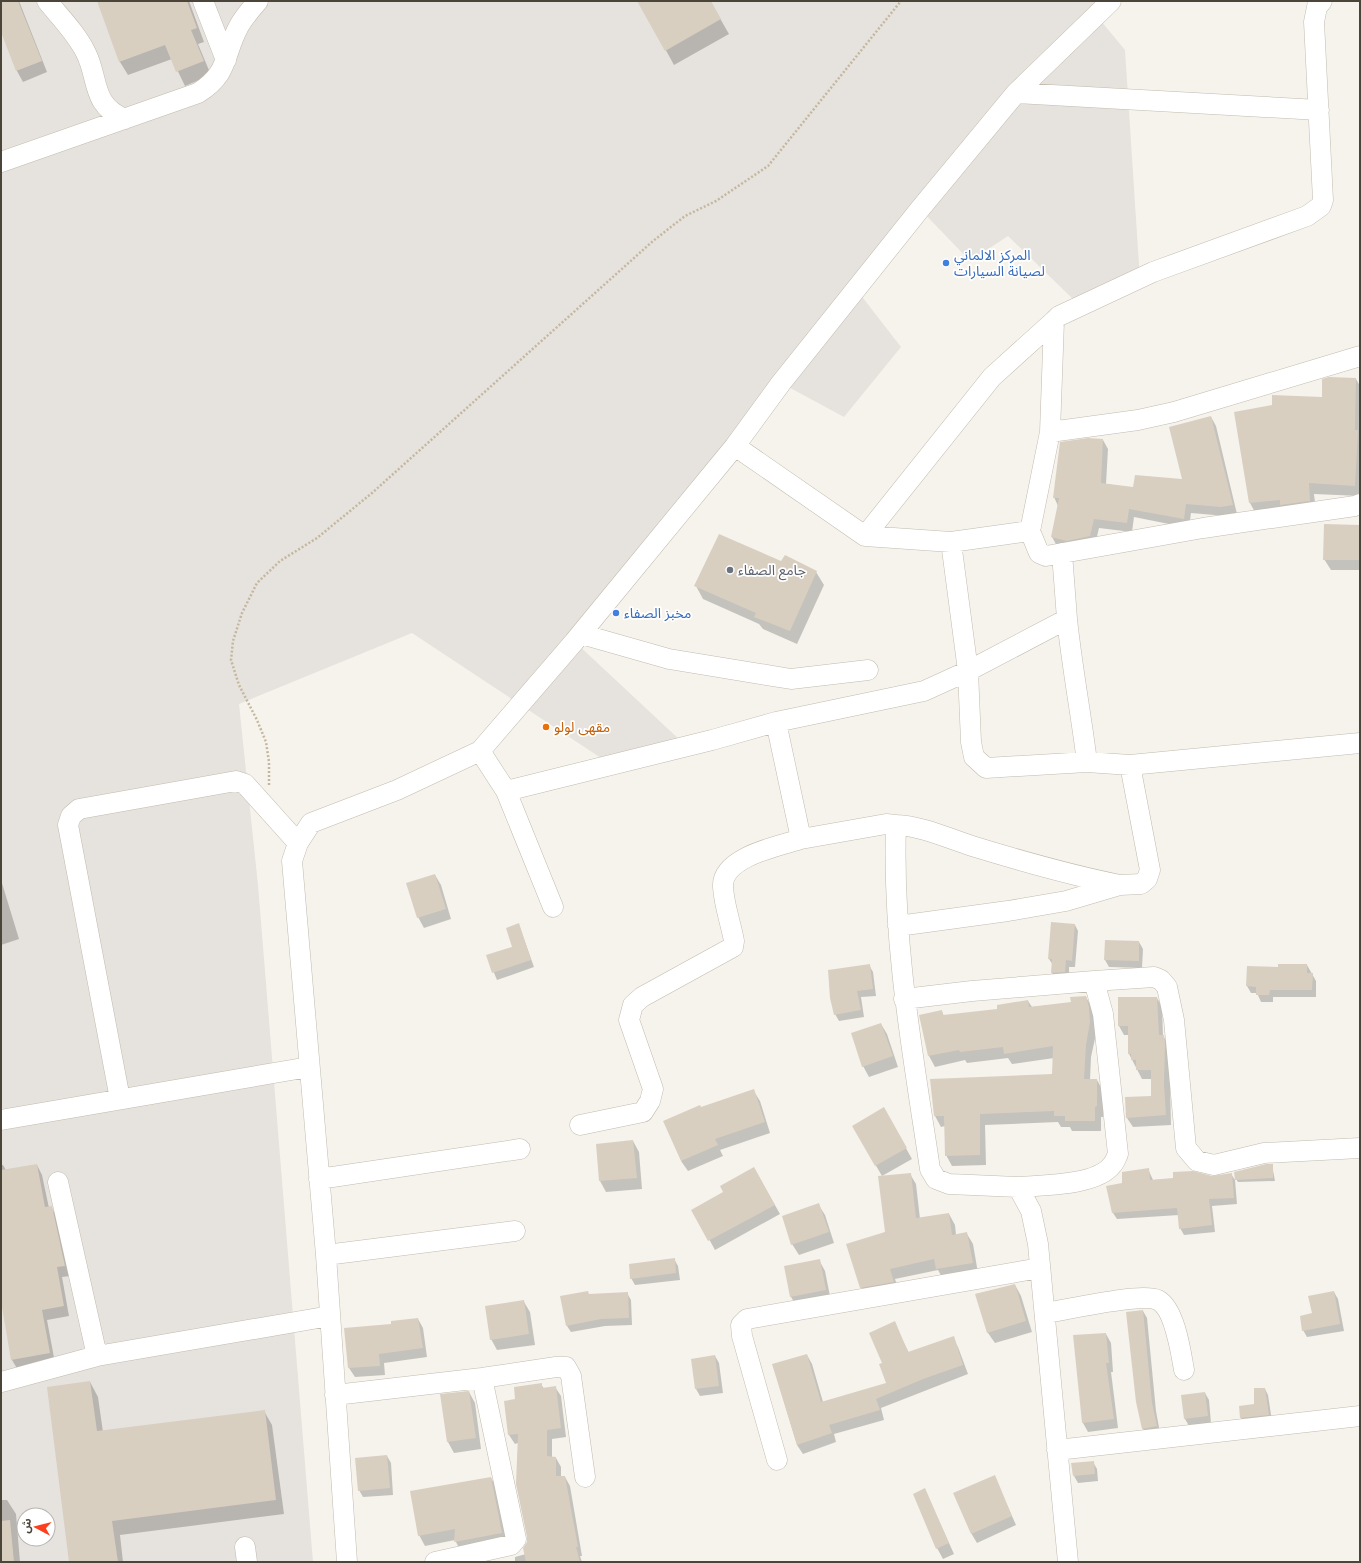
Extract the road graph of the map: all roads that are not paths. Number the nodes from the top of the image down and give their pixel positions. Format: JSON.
{"nodes":[{"id":1,"x":47,"y":1,"type":"edge"},
{"id":2,"x":203,"y":1,"type":"edge"},
{"id":3,"x":258,"y":1,"type":"edge"},
{"id":4,"x":1111,"y":1,"type":"edge"},
{"id":5,"x":1322,"y":1,"type":"edge"},
{"id":6,"x":226,"y":60,"type":"junction"},
{"id":7,"x":1016,"y":93,"type":"junction"},
{"id":8,"x":1318,"y":110,"type":"junction"},
{"id":9,"x":124,"y":119,"type":"junction"},
{"id":10,"x":1,"y":162,"type":"edge"},
{"id":11,"x":1054,"y":321,"type":"junction"},
{"id":12,"x":1360,"y":356,"type":"edge"},
{"id":13,"x":1050,"y":432,"type":"junction"},
{"id":14,"x":735,"y":446,"type":"junction"},
{"id":15,"x":1360,"y":504,"type":"edge"},
{"id":16,"x":1030,"y":531,"type":"junction"},
{"id":17,"x":864,"y":536,"type":"junction"},
{"id":18,"x":951,"y":542,"type":"junction"},
{"id":19,"x":1062,"y":554,"type":"junction"},
{"id":20,"x":1067,"y":619,"type":"junction"},
{"id":21,"x":581,"y":634,"type":"junction"},
{"id":22,"x":868,"y":670,"type":"dead end"},
{"id":23,"x":968,"y":671,"type":"junction"},
{"id":24,"x":776,"y":722,"type":"junction"},
{"id":25,"x":1360,"y":743,"type":"edge"},
{"id":26,"x":480,"y":751,"type":"junction"},
{"id":27,"x":1087,"y":762,"type":"junction"},
{"id":28,"x":1130,"y":766,"type":"junction"},
{"id":29,"x":506,"y":790,"type":"junction"},
{"id":30,"x":896,"y":825,"type":"junction"},
{"id":31,"x":801,"y":838,"type":"junction"},
{"id":32,"x":298,"y":843,"type":"junction"},
{"id":33,"x":1120,"y":885,"type":"junction"},
{"id":34,"x":553,"y":907,"type":"dead end"},
{"id":35,"x":898,"y":926,"type":"junction"},
{"id":36,"x":1094,"y":981,"type":"junction"},
{"id":37,"x":904,"y":999,"type":"junction"},
{"id":38,"x":310,"y":1067,"type":"junction"},
{"id":39,"x":120,"y":1099,"type":"junction"},
{"id":40,"x":1,"y":1120,"type":"edge"},
{"id":41,"x":580,"y":1125,"type":"dead end"},
{"id":42,"x":1360,"y":1148,"type":"edge"},
{"id":43,"x":520,"y":1149,"type":"dead end"},
{"id":44,"x":319,"y":1179,"type":"junction"},
{"id":45,"x":58,"y":1182,"type":"dead end"},
{"id":46,"x":1018,"y":1187,"type":"junction"},
{"id":47,"x":515,"y":1231,"type":"dead end"},
{"id":48,"x":326,"y":1255,"type":"junction"},
{"id":49,"x":1040,"y":1268,"type":"junction"},
{"id":50,"x":1045,"y":1314,"type":"junction"},
{"id":51,"x":330,"y":1316,"type":"junction"},
{"id":52,"x":97,"y":1356,"type":"junction"},
{"id":53,"x":1184,"y":1370,"type":"dead end"},
{"id":54,"x":482,"y":1378,"type":"junction"},
{"id":55,"x":1,"y":1382,"type":"edge"},
{"id":56,"x":335,"y":1395,"type":"junction"},
{"id":57,"x":1360,"y":1416,"type":"edge"},
{"id":58,"x":1057,"y":1450,"type":"junction"},
{"id":59,"x":777,"y":1460,"type":"dead end"},
{"id":60,"x":585,"y":1477,"type":"dead end"},
{"id":61,"x":347,"y":1562,"type":"edge"},
{"id":62,"x":435,"y":1562,"type":"edge"},
{"id":63,"x":1068,"y":1562,"type":"edge"}],
"edges":[{"from":1,"to":9,"type":"street"},
{"from":2,"to":6,"type":"street"},
{"from":3,"to":6,"type":"street"},
{"from":4,"to":7,"type":"street"},
{"from":5,"to":8,"type":"street"},
{"from":6,"to":9,"type":"street"},
{"from":7,"to":8,"type":"street"},
{"from":7,"to":14,"type":"street"},
{"from":8,"to":11,"type":"street"},
{"from":9,"to":10,"type":"street"},
{"from":11,"to":13,"type":"street"},
{"from":11,"to":17,"type":"street"},
{"from":12,"to":13,"type":"street"},
{"from":13,"to":16,"type":"street"},
{"from":14,"to":17,"type":"street"},
{"from":14,"to":21,"type":"street"},
{"from":15,"to":19,"type":"street"},
{"from":16,"to":18,"type":"street"},
{"from":16,"to":19,"type":"street"},
{"from":17,"to":18,"type":"street"},
{"from":18,"to":23,"type":"street"},
{"from":19,"to":20,"type":"street"},
{"from":20,"to":23,"type":"street"},
{"from":20,"to":27,"type":"street"},
{"from":21,"to":22,"type":"street"},
{"from":21,"to":26,"type":"street"},
{"from":23,"to":24,"type":"street"},
{"from":23,"to":27,"type":"street"},
{"from":24,"to":29,"type":"street"},
{"from":24,"to":31,"type":"street"},
{"from":25,"to":28,"type":"street"},
{"from":26,"to":29,"type":"street"},
{"from":26,"to":32,"type":"street"},
{"from":27,"to":28,"type":"street"},
{"from":28,"to":33,"type":"street"},
{"from":29,"to":34,"type":"street"},
{"from":30,"to":31,"type":"street"},
{"from":30,"to":33,"type":"street"},
{"from":30,"to":35,"type":"street"},
{"from":31,"to":41,"type":"street"},
{"from":32,"to":38,"type":"street"},
{"from":32,"to":39,"type":"street"},
{"from":33,"to":35,"type":"street"},
{"from":35,"to":37,"type":"street"},
{"from":36,"to":37,"type":"street"},
{"from":36,"to":42,"type":"street"},
{"from":36,"to":46,"type":"street"},
{"from":37,"to":46,"type":"street"},
{"from":38,"to":39,"type":"street"},
{"from":38,"to":44,"type":"street"},
{"from":39,"to":40,"type":"street"},
{"from":43,"to":44,"type":"street"},
{"from":44,"to":48,"type":"street"},
{"from":45,"to":52,"type":"street"},
{"from":46,"to":49,"type":"street"},
{"from":47,"to":48,"type":"street"},
{"from":48,"to":51,"type":"street"},
{"from":49,"to":50,"type":"street"},
{"from":49,"to":59,"type":"street"},
{"from":50,"to":53,"type":"street"},
{"from":50,"to":58,"type":"street"},
{"from":51,"to":52,"type":"street"},
{"from":51,"to":56,"type":"street"},
{"from":52,"to":55,"type":"street"},
{"from":54,"to":56,"type":"street"},
{"from":54,"to":60,"type":"street"},
{"from":54,"to":62,"type":"street"},
{"from":56,"to":61,"type":"street"},
{"from":57,"to":58,"type":"street"},
{"from":58,"to":63,"type":"street"}]}
